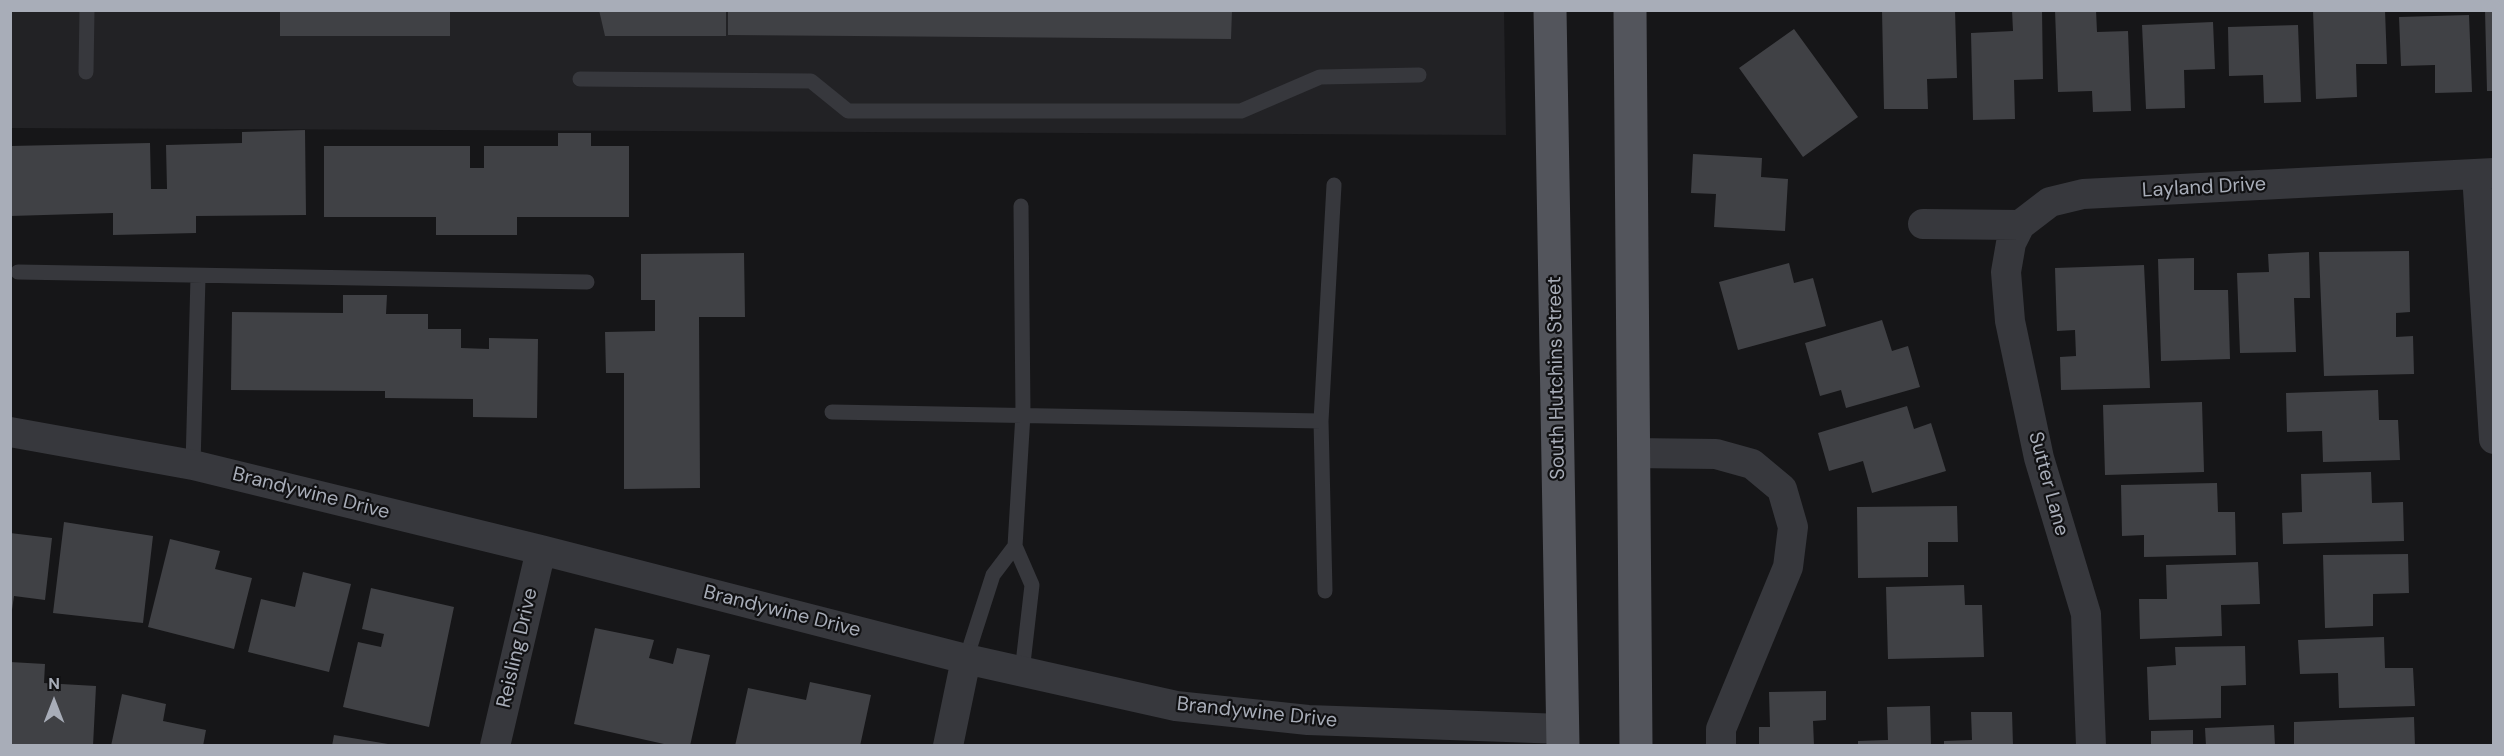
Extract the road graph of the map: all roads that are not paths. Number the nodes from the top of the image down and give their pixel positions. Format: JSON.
{"nodes":[{"id":1,"x":87,"y":10,"type":"edge"},
{"id":2,"x":1550,"y":10,"type":"edge"},
{"id":3,"x":1630,"y":10,"type":"edge"},
{"id":4,"x":86,"y":72,"type":"dead end"},
{"id":5,"x":1419,"y":75,"type":"dead end"},
{"id":6,"x":580,"y":79,"type":"dead end"},
{"id":7,"x":2486,"y":173,"type":"edge"},
{"id":8,"x":1334,"y":185,"type":"dead end"},
{"id":9,"x":1021,"y":206,"type":"dead end"},
{"id":10,"x":1923,"y":224,"type":"dead end"},
{"id":11,"x":2020,"y":225,"type":"junction"},
{"id":12,"x":18,"y":272,"type":"dead end"},
{"id":13,"x":198,"y":276,"type":"junction"},
{"id":14,"x":587,"y":282,"type":"dead end"},
{"id":15,"x":832,"y":412,"type":"dead end"},
{"id":16,"x":1023,"y":414,"type":"junction"},
{"id":17,"x":1321,"y":421,"type":"junction"},
{"id":18,"x":10,"y":432,"type":"edge"},
{"id":19,"x":2493,"y":439,"type":"edge"},
{"id":20,"x":1633,"y":453,"type":"junction"},
{"id":21,"x":193,"y":465,"type":"junction"},
{"id":22,"x":1015,"y":546,"type":"junction"},
{"id":23,"x":542,"y":550,"type":"junction"},
{"id":24,"x":1326,"y":591,"type":"dead end"},
{"id":25,"x":966,"y":659,"type":"junction"},
{"id":26,"x":1022,"y":672,"type":"junction"},
{"id":27,"x":1563,"y":737,"type":"edge"},
{"id":28,"x":495,"y":746,"type":"edge"},
{"id":29,"x":948,"y":746,"type":"edge"},
{"id":30,"x":1636,"y":746,"type":"edge"},
{"id":31,"x":1721,"y":746,"type":"edge"},
{"id":32,"x":2091,"y":746,"type":"edge"}],
"edges":[{"from":1,"to":4,"type":"lane"},
{"from":2,"to":27,"type":"main road","name":"South Hutchins Street"},
{"from":3,"to":20,"type":"main road"},
{"from":5,"to":6,"type":"lane"},
{"from":7,"to":11,"type":"street","name":"Layland Drive"},
{"from":7,"to":19,"type":"street"},
{"from":8,"to":17,"type":"lane"},
{"from":9,"to":16,"type":"lane"},
{"from":10,"to":11,"type":"street"},
{"from":11,"to":32,"type":"street","name":"Sutter Lane"},
{"from":12,"to":13,"type":"lane"},
{"from":13,"to":14,"type":"lane"},
{"from":13,"to":21,"type":"lane"},
{"from":15,"to":16,"type":"lane"},
{"from":16,"to":17,"type":"lane"},
{"from":16,"to":22,"type":"lane"},
{"from":17,"to":24,"type":"lane"},
{"from":18,"to":21,"type":"street","name":"Brandywine Drive"},
{"from":20,"to":30,"type":"main road"},
{"from":20,"to":31,"type":"street"},
{"from":21,"to":23,"type":"street","name":"Brandywine Drive"},
{"from":22,"to":25,"type":"lane"},
{"from":22,"to":26,"type":"lane"},
{"from":23,"to":25,"type":"street","name":"Brandywine Drive"},
{"from":23,"to":28,"type":"street","name":"Reisling Drive"},
{"from":25,"to":26,"type":"street","name":"Brandywine Drive"},
{"from":25,"to":29,"type":"street"},
{"from":26,"to":27,"type":"street","name":"Brandywine Drive"}]}
